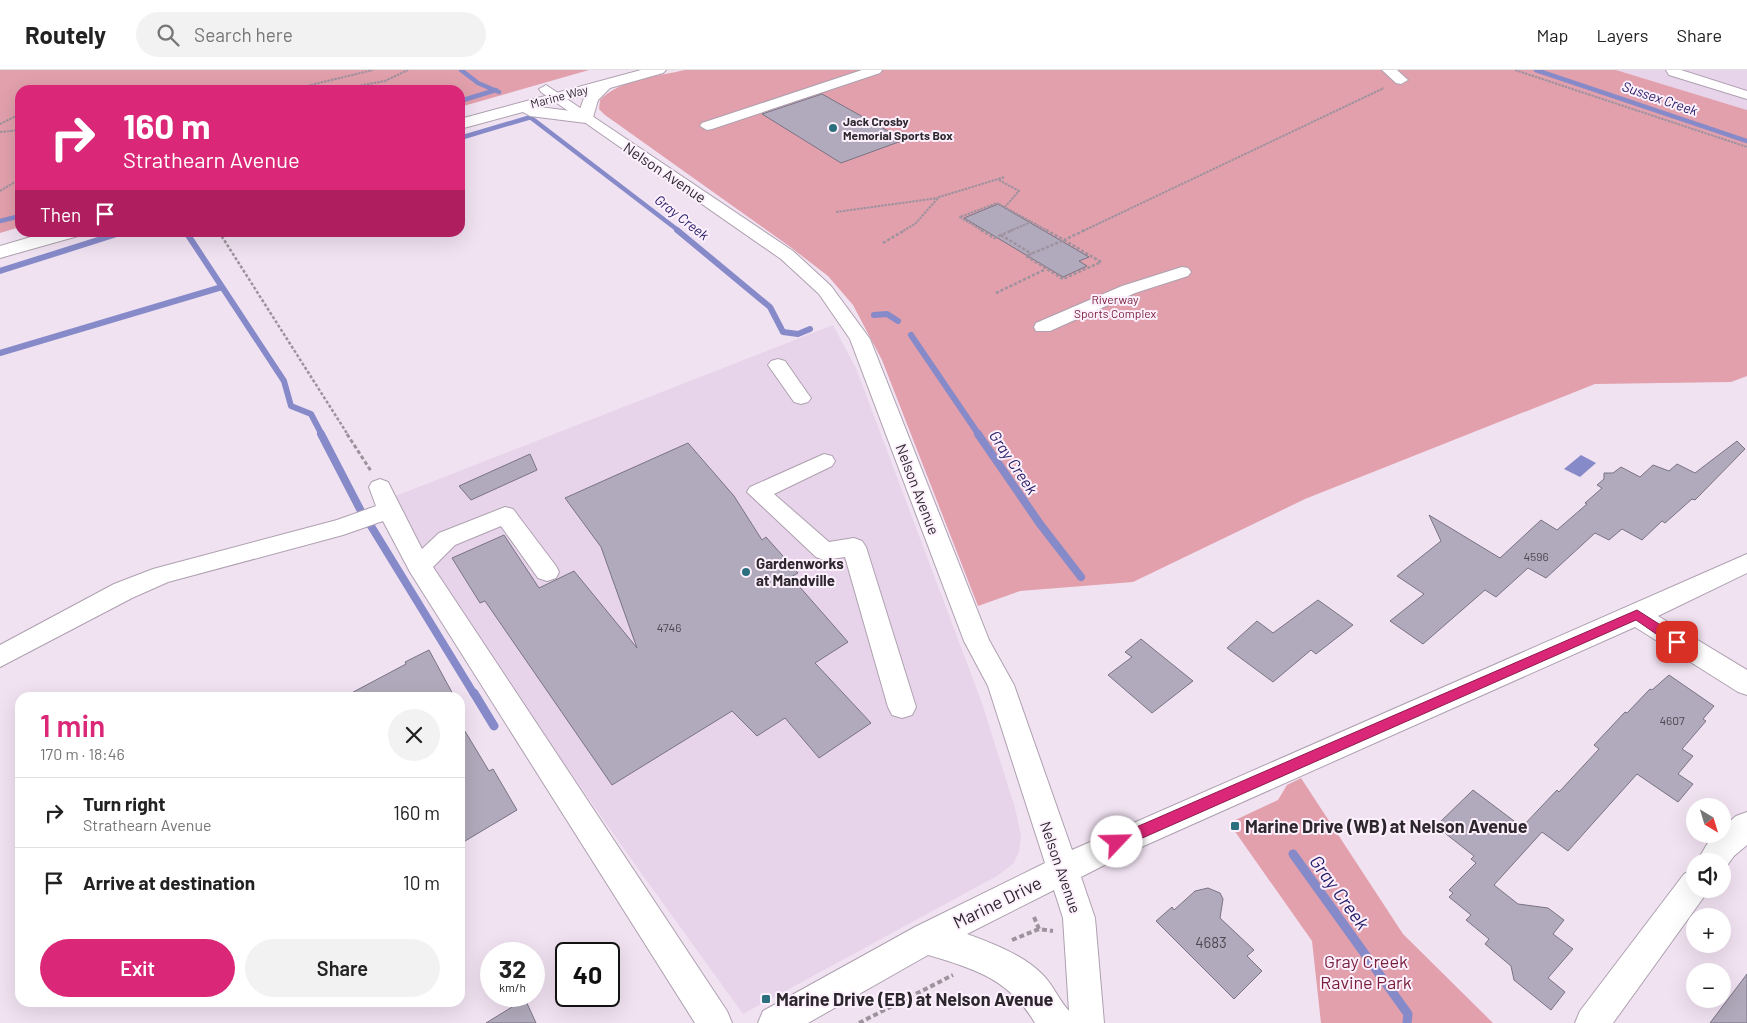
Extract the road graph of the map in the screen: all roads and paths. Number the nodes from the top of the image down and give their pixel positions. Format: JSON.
{"nodes":[{"id":1,"x":373,"y":70,"type":"edge"},
{"id":2,"x":408,"y":70,"type":"edge"},
{"id":3,"x":617,"y":70,"type":"edge"},
{"id":4,"x":658,"y":70,"type":"edge"},
{"id":5,"x":875,"y":70,"type":"edge"},
{"id":6,"x":1389,"y":70,"type":"edge"},
{"id":7,"x":1515,"y":70,"type":"edge"},
{"id":8,"x":1673,"y":70,"type":"edge"},
{"id":9,"x":1401,"y":80,"type":"joint"},
{"id":10,"x":606,"y":84,"type":"junction"},
{"id":11,"x":311,"y":85,"type":"edge"},
{"id":12,"x":364,"y":85,"type":"edge"},
{"id":13,"x":552,"y":93,"type":"junction"},
{"id":14,"x":1747,"y":95,"type":"edge"},
{"id":15,"x":465,"y":112,"type":"edge"},
{"id":16,"x":500,"y":113,"type":"junction"},
{"id":17,"x":15,"y":116,"type":"edge"},
{"id":18,"x":586,"y":118,"type":"junction"},
{"id":19,"x":465,"y":123,"type":"edge"},
{"id":20,"x":0,"y":124,"type":"edge"},
{"id":21,"x":707,"y":126,"type":"dead end"},
{"id":22,"x":15,"y":130,"type":"edge"},
{"id":23,"x":0,"y":132,"type":"edge"},
{"id":24,"x":1747,"y":147,"type":"edge"},
{"id":25,"x":1005,"y":177,"type":"dead end"},
{"id":26,"x":998,"y":179,"type":"junction"},
{"id":27,"x":15,"y":183,"type":"edge"},
{"id":28,"x":0,"y":191,"type":"edge"},
{"id":29,"x":938,"y":198,"type":"junction"},
{"id":30,"x":1005,"y":207,"type":"junction"},
{"id":31,"x":836,"y":212,"type":"dead end"},
{"id":32,"x":1031,"y":222,"type":"junction"},
{"id":33,"x":1000,"y":235,"type":"junction"},
{"id":34,"x":15,"y":236,"type":"edge"},
{"id":35,"x":53,"y":237,"type":"edge"},
{"id":36,"x":222,"y":237,"type":"edge"},
{"id":37,"x":0,"y":240,"type":"edge"},
{"id":38,"x":1064,"y":240,"type":"junction"},
{"id":39,"x":883,"y":243,"type":"dead end"},
{"id":40,"x":0,"y":252,"type":"edge"},
{"id":41,"x":1032,"y":254,"type":"junction"},
{"id":42,"x":1046,"y":269,"type":"junction"},
{"id":43,"x":1182,"y":272,"type":"dead end"},
{"id":44,"x":996,"y":293,"type":"dead end"},
{"id":45,"x":1043,"y":327,"type":"dead end"},
{"id":46,"x":778,"y":364,"type":"dead end"},
{"id":47,"x":801,"y":398,"type":"dead end"},
{"id":48,"x":824,"y":461,"type":"dead end"},
{"id":49,"x":380,"y":487,"type":"joint"},
{"id":50,"x":389,"y":510,"type":"junction"},
{"id":51,"x":1747,"y":563,"type":"edge"},
{"id":52,"x":419,"y":566,"type":"junction"},
{"id":53,"x":547,"y":572,"type":"dead end"},
{"id":54,"x":1637,"y":615,"type":"junction"},
{"id":55,"x":0,"y":657,"type":"edge"},
{"id":56,"x":1747,"y":684,"type":"edge"},
{"id":57,"x":902,"y":707,"type":"dead end"},
{"id":58,"x":1747,"y":826,"type":"edge"},
{"id":59,"x":1718,"y":853,"type":"edge"},
{"id":60,"x":1064,"y":869,"type":"junction"},
{"id":61,"x":1686,"y":896,"type":"edge"},
{"id":62,"x":1034,"y":917,"type":"dead end"},
{"id":63,"x":1039,"y":929,"type":"junction"},
{"id":64,"x":1054,"y":931,"type":"dead end"},
{"id":65,"x":926,"y":938,"type":"junction"},
{"id":66,"x":1008,"y":941,"type":"dead end"},
{"id":67,"x":958,"y":972,"type":"dead end"},
{"id":68,"x":715,"y":1023,"type":"edge"},
{"id":69,"x":775,"y":1023,"type":"edge"},
{"id":70,"x":859,"y":1023,"type":"edge"},
{"id":71,"x":1057,"y":1023,"type":"edge"},
{"id":72,"x":1087,"y":1023,"type":"edge"},
{"id":73,"x":1592,"y":1023,"type":"edge"}],
"edges":[{"from":1,"to":11,"type":"path"},
{"from":2,"to":12,"type":"path"},
{"from":3,"to":13,"type":"main road","name":"Marine Way"},
{"from":4,"to":10,"type":"main road","name":"Marine Way"},
{"from":5,"to":21,"type":"street"},
{"from":6,"to":9,"type":"street"},
{"from":7,"to":24,"type":"path"},
{"from":8,"to":14,"type":"street"},
{"from":9,"to":38,"type":"path"},
{"from":10,"to":13,"type":"main road","name":"Marine Way"},
{"from":10,"to":18,"type":"main road"},
{"from":13,"to":15,"type":"main road","name":"Marine Way"},
{"from":13,"to":16,"type":"main road","name":"Marine Way"},
{"from":13,"to":18,"type":"street","name":"Nelson Avenue"},
{"from":16,"to":18,"type":"main road"},
{"from":16,"to":19,"type":"main road","name":"Marine Way"},
{"from":17,"to":20,"type":"path"},
{"from":18,"to":60,"type":"street","name":"Nelson Avenue"},
{"from":22,"to":23,"type":"path"},
{"from":25,"to":26,"type":"path"},
{"from":26,"to":29,"type":"path"},
{"from":26,"to":30,"type":"path"},
{"from":27,"to":28,"type":"path"},
{"from":29,"to":31,"type":"path"},
{"from":29,"to":39,"type":"path"},
{"from":30,"to":32,"type":"path"},
{"from":30,"to":33,"type":"path"},
{"from":32,"to":33,"type":"path"},
{"from":32,"to":38,"type":"path"},
{"from":33,"to":41,"type":"path"},
{"from":34,"to":37,"type":"main road"},
{"from":35,"to":40,"type":"main road"},
{"from":36,"to":49,"type":"path"},
{"from":38,"to":41,"type":"path"},
{"from":38,"to":42,"type":"path"},
{"from":41,"to":42,"type":"path"},
{"from":42,"to":44,"type":"path"},
{"from":43,"to":45,"type":"street"},
{"from":46,"to":47,"type":"street"},
{"from":48,"to":57,"type":"street"},
{"from":49,"to":50,"type":"street"},
{"from":50,"to":52,"type":"street"},
{"from":50,"to":55,"type":"street"},
{"from":51,"to":54,"type":"street","name":"Marine Drive"},
{"from":52,"to":53,"type":"street"},
{"from":52,"to":68,"type":"street"},
{"from":54,"to":56,"type":"street"},
{"from":54,"to":60,"type":"street","name":"Marine Drive"},
{"from":58,"to":59,"type":"street"},
{"from":60,"to":65,"type":"street","name":"Marine Drive"},
{"from":60,"to":72,"type":"street","name":"Nelson Avenue"},
{"from":61,"to":73,"type":"street"},
{"from":62,"to":63,"type":"path"},
{"from":63,"to":64,"type":"path"},
{"from":63,"to":66,"type":"path"},
{"from":65,"to":69,"type":"street","name":"Marine Drive"},
{"from":65,"to":71,"type":"street"},
{"from":67,"to":70,"type":"path"}]}
